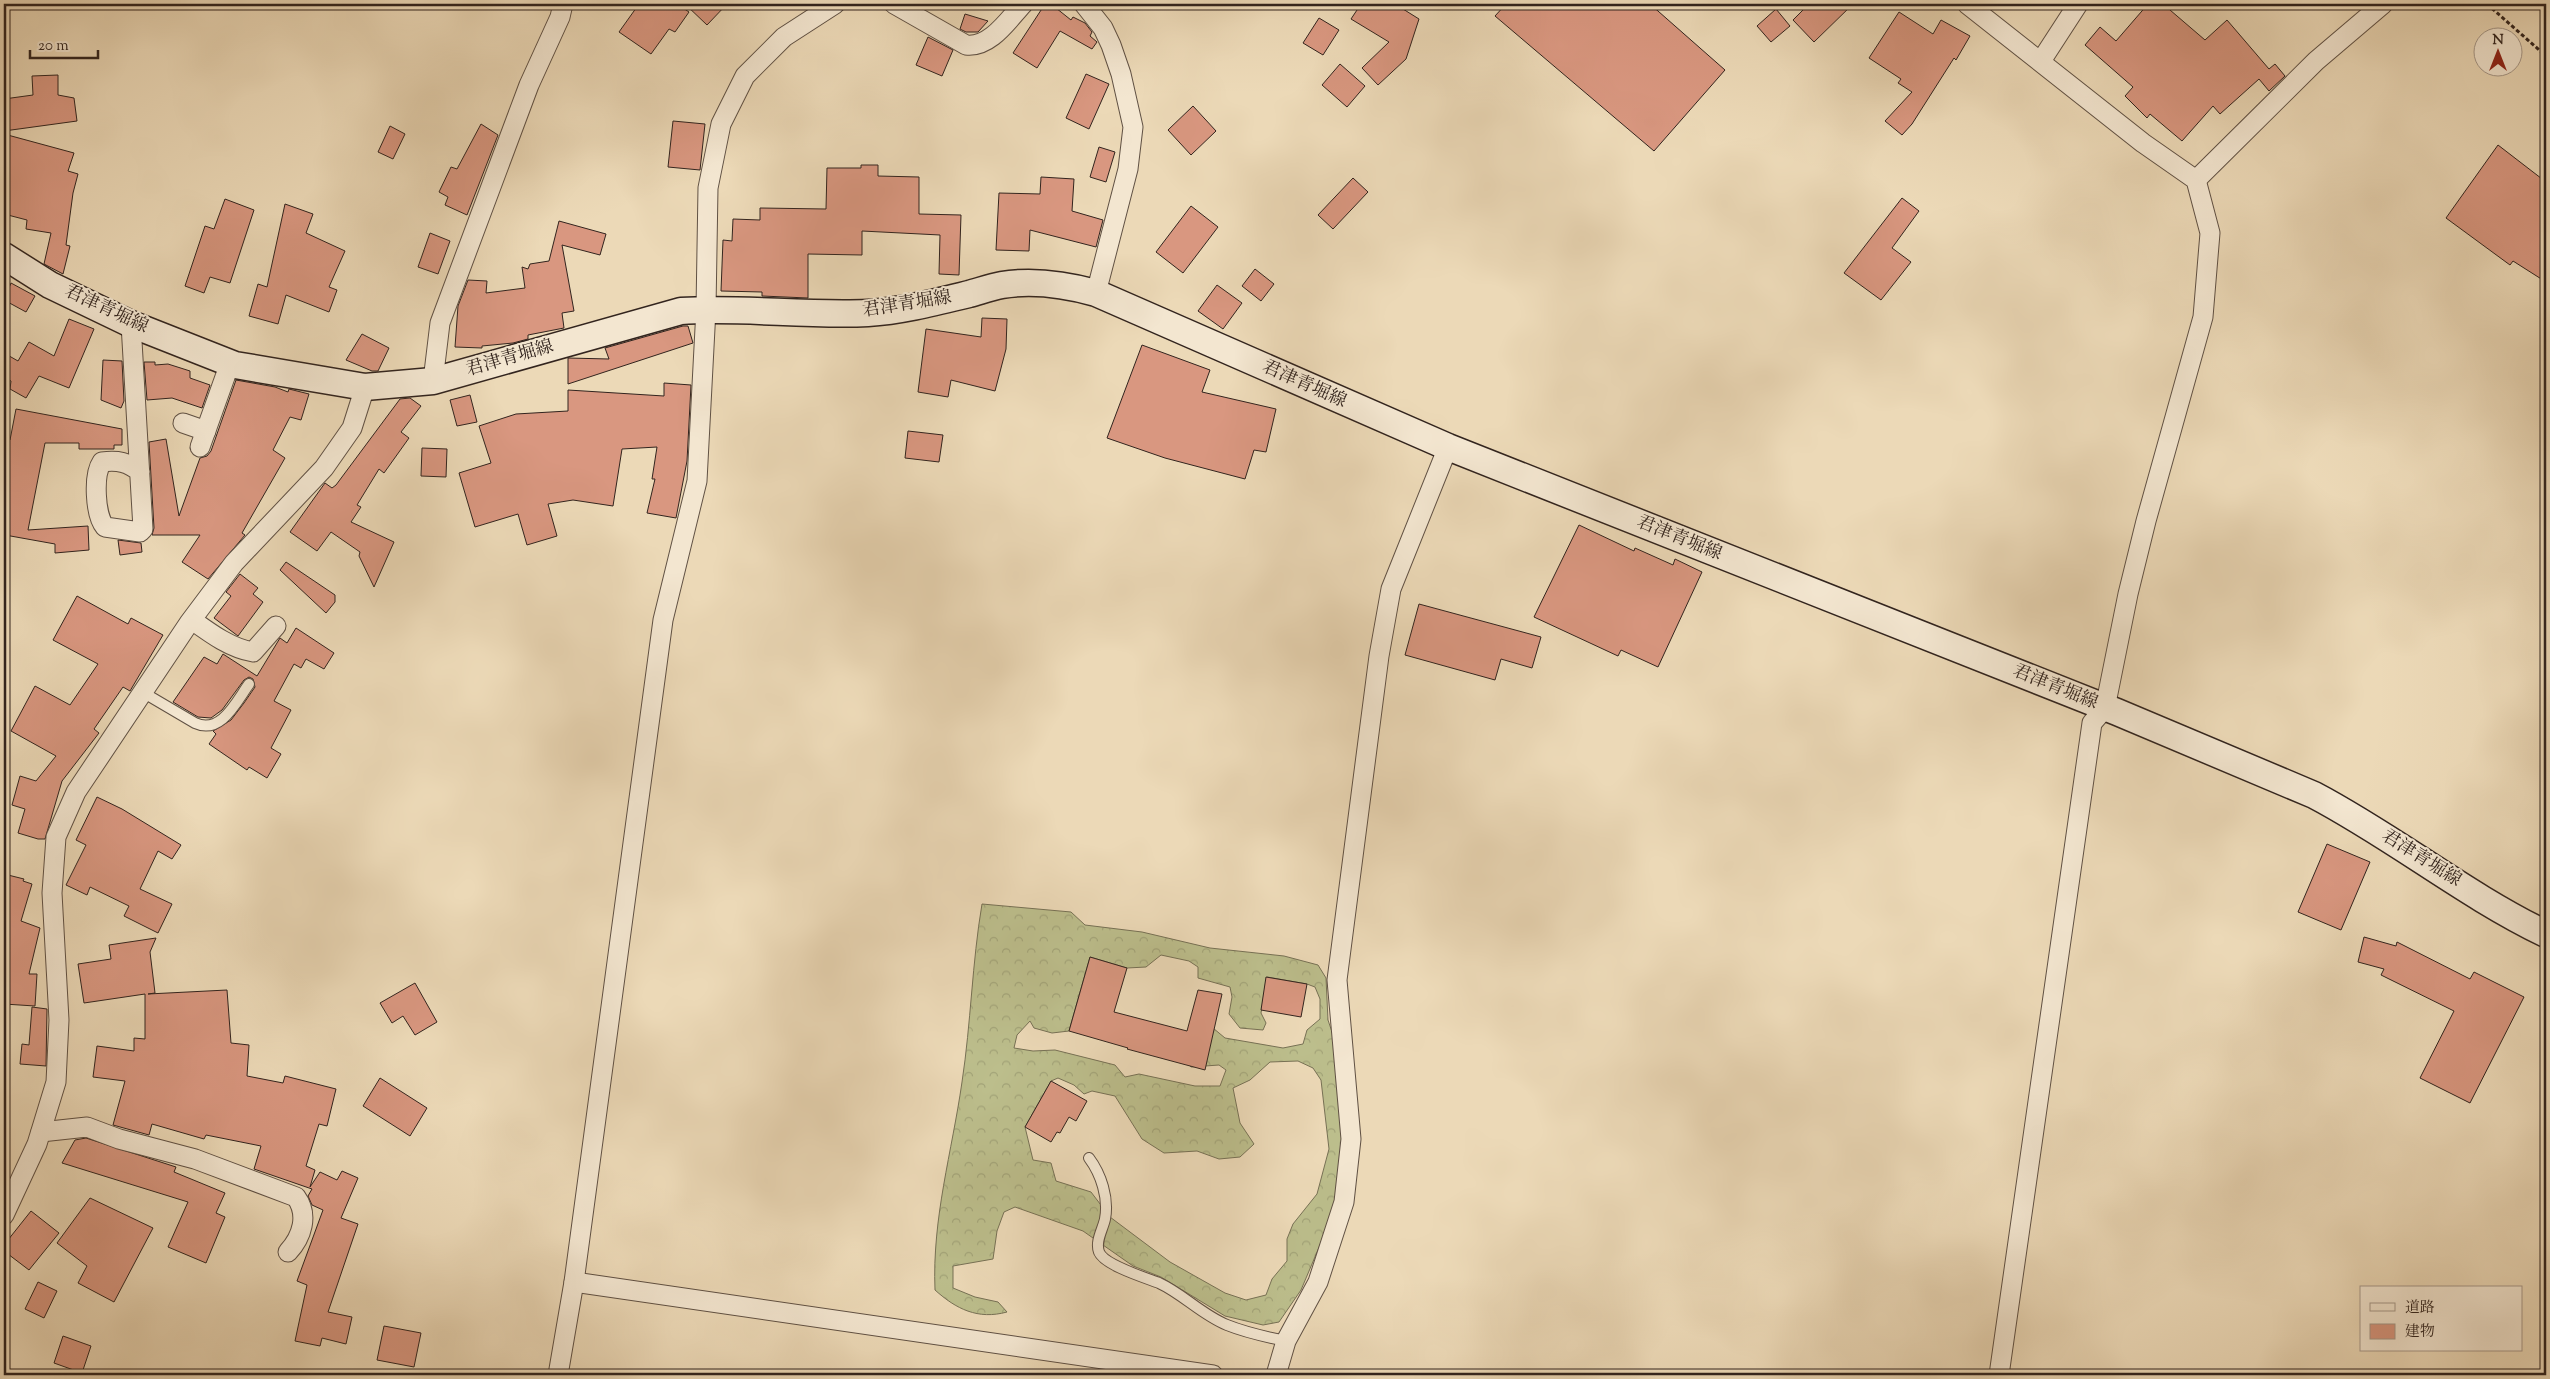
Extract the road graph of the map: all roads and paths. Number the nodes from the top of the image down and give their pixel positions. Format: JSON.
{"nodes":[{"id":1,"x":563,"y":4,"type":"edge"},
{"id":2,"x":835,"y":4,"type":"edge"},
{"id":3,"x":894,"y":4,"type":"edge"},
{"id":4,"x":1023,"y":4,"type":"edge"},
{"id":5,"x":1084,"y":4,"type":"edge"},
{"id":6,"x":1967,"y":4,"type":"edge"},
{"id":7,"x":2078,"y":4,"type":"edge"},
{"id":8,"x":2383,"y":4,"type":"edge"},
{"id":9,"x":2487,"y":4,"type":"edge"},
{"id":10,"x":2546,"y":56,"type":"edge"},
{"id":11,"x":2041,"y":61,"type":"junction"},
{"id":12,"x":2196,"y":180,"type":"junction"},
{"id":13,"x":4,"y":256,"type":"edge"},
{"id":14,"x":1096,"y":294,"type":"junction"},
{"id":15,"x":706,"y":309,"type":"junction"},
{"id":16,"x":131,"y":324,"type":"junction"},
{"id":17,"x":230,"y":363,"type":"junction"},
{"id":18,"x":433,"y":381,"type":"junction"},
{"id":19,"x":365,"y":387,"type":"junction"},
{"id":20,"x":183,"y":424,"type":"dead end"},
{"id":21,"x":1448,"y":447,"type":"junction"},
{"id":22,"x":140,"y":472,"type":"dead end"},
{"id":23,"x":192,"y":620,"type":"junction"},
{"id":24,"x":276,"y":626,"type":"dead end"},
{"id":25,"x":249,"y":684,"type":"dead end"},
{"id":26,"x":144,"y":693,"type":"junction"},
{"id":27,"x":2105,"y":708,"type":"junction"},
{"id":28,"x":2546,"y":934,"type":"edge"},
{"id":29,"x":41,"y":1132,"type":"junction"},
{"id":30,"x":1089,"y":1158,"type":"dead end"},
{"id":31,"x":4,"y":1215,"type":"edge"},
{"id":32,"x":288,"y":1252,"type":"dead end"},
{"id":33,"x":574,"y":1282,"type":"junction"},
{"id":34,"x":1286,"y":1341,"type":"junction"},
{"id":35,"x":558,"y":1375,"type":"edge"},
{"id":36,"x":1213,"y":1375,"type":"edge"},
{"id":37,"x":1276,"y":1375,"type":"edge"},
{"id":38,"x":1999,"y":1375,"type":"edge"}],
"edges":[{"from":1,"to":18,"type":"street"},
{"from":2,"to":15,"type":"street"},
{"from":3,"to":4,"type":"street"},
{"from":5,"to":14,"type":"street"},
{"from":6,"to":11,"type":"street"},
{"from":7,"to":11,"type":"street"},
{"from":8,"to":12,"type":"street"},
{"from":9,"to":10,"type":"path"},
{"from":11,"to":12,"type":"street"},
{"from":12,"to":27,"type":"street"},
{"from":13,"to":16,"type":"main road","name":"君津青堀線"},
{"from":14,"to":15,"type":"main road","name":"君津青堀線"},
{"from":14,"to":21,"type":"main road","name":"君津青堀線"},
{"from":15,"to":18,"type":"main road","name":"君津青堀線"},
{"from":15,"to":33,"type":"street"},
{"from":16,"to":17,"type":"main road","name":"君津青堀線"},
{"from":16,"to":22,"type":"street"},
{"from":17,"to":19,"type":"main road","name":"君津青堀線"},
{"from":17,"to":20,"type":"street"},
{"from":18,"to":19,"type":"main road","name":"君津青堀線"},
{"from":19,"to":23,"type":"street"},
{"from":21,"to":27,"type":"main road","name":"君津青堀線"},
{"from":21,"to":34,"type":"street"},
{"from":23,"to":24,"type":"street"},
{"from":23,"to":26,"type":"street"},
{"from":25,"to":26,"type":"lane"},
{"from":26,"to":29,"type":"street"},
{"from":27,"to":28,"type":"main road","name":"君津青堀線"},
{"from":27,"to":38,"type":"street"},
{"from":29,"to":31,"type":"street"},
{"from":29,"to":32,"type":"street"},
{"from":30,"to":34,"type":"lane"},
{"from":33,"to":35,"type":"street"},
{"from":33,"to":36,"type":"street"},
{"from":34,"to":37,"type":"street"}]}
